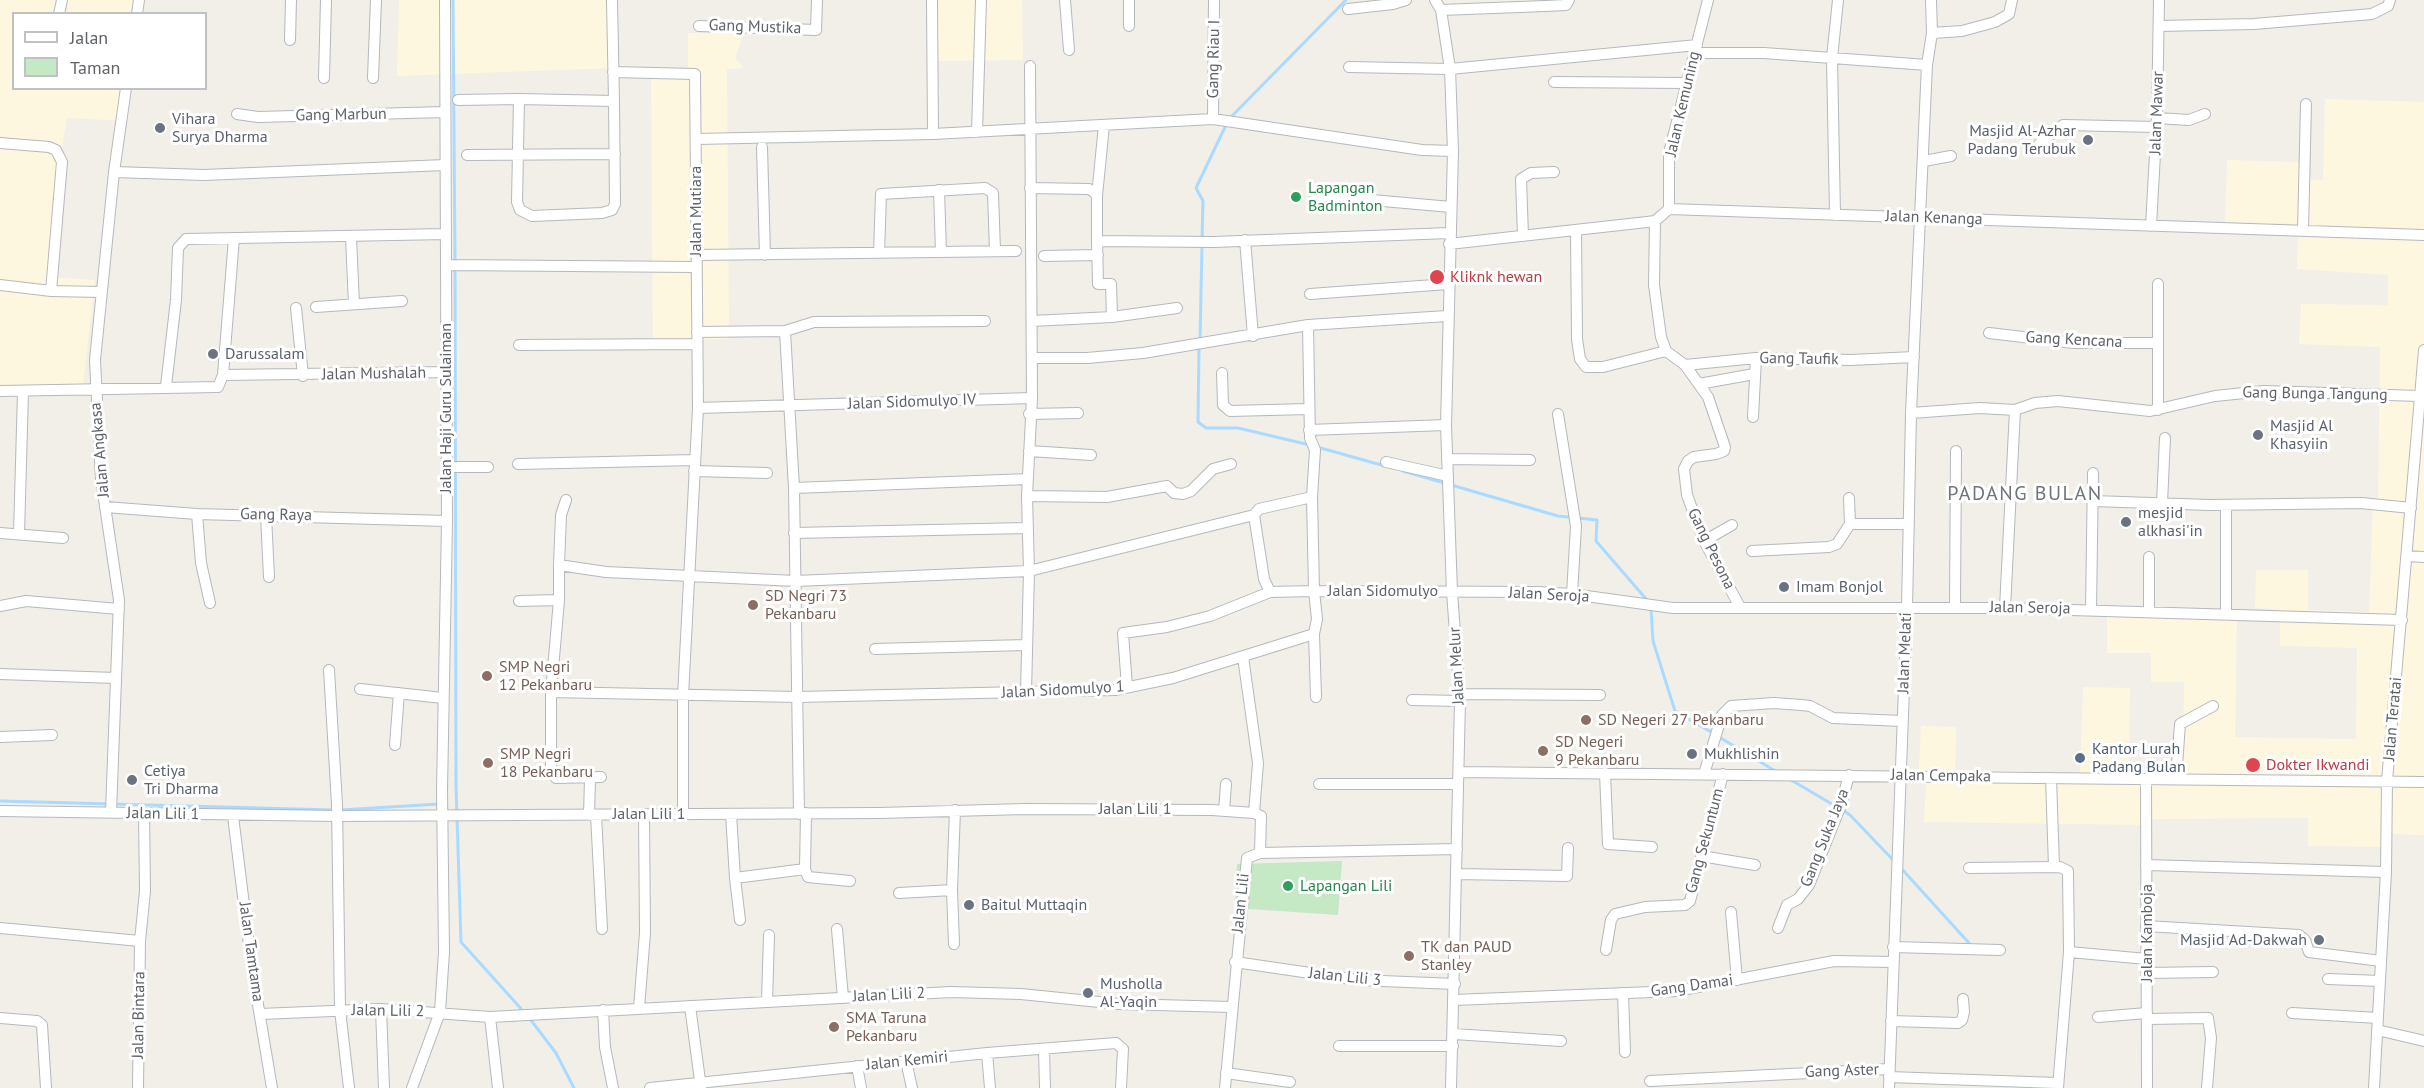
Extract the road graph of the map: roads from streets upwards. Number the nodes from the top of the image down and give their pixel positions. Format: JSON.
{"nodes":[{"id":1,"x":291,"y":0,"type":"edge"},
{"id":2,"x":326,"y":0,"type":"edge"},
{"id":3,"x":376,"y":0,"type":"edge"},
{"id":4,"x":445,"y":0,"type":"edge"},
{"id":5,"x":612,"y":0,"type":"edge"},
{"id":6,"x":817,"y":0,"type":"edge"},
{"id":7,"x":932,"y":0,"type":"edge"},
{"id":8,"x":981,"y":0,"type":"edge"},
{"id":9,"x":1065,"y":0,"type":"edge"},
{"id":10,"x":1129,"y":0,"type":"edge"},
{"id":11,"x":1214,"y":0,"type":"edge"},
{"id":12,"x":1406,"y":0,"type":"edge"},
{"id":13,"x":1435,"y":0,"type":"edge"},
{"id":14,"x":1569,"y":0,"type":"edge"},
{"id":15,"x":1708,"y":0,"type":"edge"},
{"id":16,"x":1838,"y":0,"type":"edge"},
{"id":17,"x":1931,"y":0,"type":"edge"},
{"id":18,"x":2012,"y":0,"type":"edge"},
{"id":19,"x":2159,"y":0,"type":"edge"},
{"id":20,"x":2390,"y":0,"type":"edge"},
{"id":21,"x":1348,"y":9,"type":"dead end"},
{"id":22,"x":1441,"y":10,"type":"junction"},
{"id":23,"x":699,"y":26,"type":"dead end"},
{"id":24,"x":1129,"y":26,"type":"dead end"},
{"id":25,"x":2159,"y":26,"type":"junction"},
{"id":26,"x":1932,"y":33,"type":"junction"},
{"id":27,"x":290,"y":40,"type":"dead end"},
{"id":28,"x":1696,"y":49,"type":"junction"},
{"id":29,"x":1069,"y":50,"type":"dead end"},
{"id":30,"x":1832,"y":58,"type":"junction"},
{"id":31,"x":1927,"y":65,"type":"junction"},
{"id":32,"x":1030,"y":66,"type":"dead end"},
{"id":33,"x":1349,"y":67,"type":"dead end"},
{"id":34,"x":1450,"y":69,"type":"junction"},
{"id":35,"x":613,"y":72,"type":"junction"},
{"id":36,"x":324,"y":78,"type":"dead end"},
{"id":37,"x":373,"y":78,"type":"dead end"},
{"id":38,"x":1554,"y":82,"type":"dead end"},
{"id":39,"x":1687,"y":83,"type":"junction"},
{"id":40,"x":126,"y":90,"type":"edge"},
{"id":41,"x":519,"y":99,"type":"junction"},
{"id":42,"x":458,"y":100,"type":"dead end"},
{"id":43,"x":614,"y":101,"type":"junction"},
{"id":44,"x":2306,"y":104,"type":"dead end"},
{"id":45,"x":445,"y":112,"type":"junction"},
{"id":46,"x":237,"y":114,"type":"dead end"},
{"id":47,"x":2205,"y":114,"type":"dead end"},
{"id":48,"x":1218,"y":119,"type":"junction"},
{"id":49,"x":2157,"y":123,"type":"junction"},
{"id":50,"x":1104,"y":125,"type":"junction"},
{"id":51,"x":1030,"y":130,"type":"junction"},
{"id":52,"x":978,"y":132,"type":"junction"},
{"id":53,"x":933,"y":134,"type":"junction"},
{"id":54,"x":696,"y":139,"type":"junction"},
{"id":55,"x":0,"y":143,"type":"edge"},
{"id":56,"x":2039,"y":144,"type":"dead end"},
{"id":57,"x":762,"y":147,"type":"dead end"},
{"id":58,"x":1453,"y":151,"type":"junction"},
{"id":59,"x":615,"y":154,"type":"junction"},
{"id":60,"x":467,"y":155,"type":"dead end"},
{"id":61,"x":519,"y":156,"type":"junction"},
{"id":62,"x":1951,"y":156,"type":"dead end"},
{"id":63,"x":1923,"y":161,"type":"junction"},
{"id":64,"x":445,"y":165,"type":"junction"},
{"id":65,"x":114,"y":172,"type":"junction"},
{"id":66,"x":1554,"y":172,"type":"dead end"},
{"id":67,"x":1030,"y":188,"type":"junction"},
{"id":68,"x":939,"y":190,"type":"junction"},
{"id":69,"x":1316,"y":195,"type":"dead end"},
{"id":70,"x":1097,"y":196,"type":"junction"},
{"id":71,"x":1451,"y":207,"type":"junction"},
{"id":72,"x":1670,"y":209,"type":"junction"},
{"id":73,"x":1835,"y":215,"type":"junction"},
{"id":74,"x":1921,"y":217,"type":"junction"},
{"id":75,"x":1655,"y":221,"type":"junction"},
{"id":76,"x":2151,"y":226,"type":"junction"},
{"id":77,"x":1576,"y":231,"type":"junction"},
{"id":78,"x":2303,"y":231,"type":"junction"},
{"id":79,"x":446,"y":234,"type":"junction"},
{"id":80,"x":2424,"y":235,"type":"edge"},
{"id":81,"x":1523,"y":236,"type":"junction"},
{"id":82,"x":234,"y":238,"type":"junction"},
{"id":83,"x":351,"y":238,"type":"junction"},
{"id":84,"x":1449,"y":238,"type":"junction"},
{"id":85,"x":1245,"y":240,"type":"junction"},
{"id":86,"x":1097,"y":241,"type":"junction"},
{"id":87,"x":995,"y":251,"type":"junction"},
{"id":88,"x":1016,"y":251,"type":"dead end"},
{"id":89,"x":941,"y":252,"type":"junction"},
{"id":90,"x":879,"y":253,"type":"junction"},
{"id":91,"x":696,"y":255,"type":"junction"},
{"id":92,"x":765,"y":255,"type":"junction"},
{"id":93,"x":1098,"y":255,"type":"junction"},
{"id":94,"x":1044,"y":256,"type":"dead end"},
{"id":95,"x":446,"y":265,"type":"junction"},
{"id":96,"x":696,"y":267,"type":"junction"},
{"id":97,"x":1448,"y":284,"type":"junction"},
{"id":98,"x":2158,"y":284,"type":"dead end"},
{"id":99,"x":0,"y":285,"type":"edge"},
{"id":100,"x":51,"y":291,"type":"junction"},
{"id":101,"x":101,"y":292,"type":"junction"},
{"id":102,"x":1310,"y":294,"type":"dead end"},
{"id":103,"x":402,"y":301,"type":"dead end"},
{"id":104,"x":354,"y":304,"type":"junction"},
{"id":105,"x":316,"y":307,"type":"dead end"},
{"id":106,"x":296,"y":308,"type":"dead end"},
{"id":107,"x":1177,"y":308,"type":"dead end"},
{"id":108,"x":1447,"y":316,"type":"junction"},
{"id":109,"x":1112,"y":317,"type":"junction"},
{"id":110,"x":986,"y":321,"type":"dead end"},
{"id":111,"x":1032,"y":321,"type":"junction"},
{"id":112,"x":1308,"y":325,"type":"junction"},
{"id":113,"x":785,"y":331,"type":"junction"},
{"id":114,"x":1989,"y":333,"type":"dead end"},
{"id":115,"x":1253,"y":336,"type":"junction"},
{"id":116,"x":697,"y":338,"type":"junction"},
{"id":117,"x":2158,"y":343,"type":"junction"},
{"id":118,"x":519,"y":345,"type":"dead end"},
{"id":119,"x":2424,"y":350,"type":"edge"},
{"id":120,"x":1669,"y":352,"type":"junction"},
{"id":121,"x":1914,"y":357,"type":"junction"},
{"id":122,"x":1032,"y":358,"type":"junction"},
{"id":123,"x":1756,"y":358,"type":"junction"},
{"id":124,"x":1685,"y":365,"type":"junction"},
{"id":125,"x":446,"y":372,"type":"junction"},
{"id":126,"x":1222,"y":373,"type":"dead end"},
{"id":127,"x":1754,"y":374,"type":"junction"},
{"id":128,"x":223,"y":375,"type":"junction"},
{"id":129,"x":303,"y":376,"type":"junction"},
{"id":130,"x":1699,"y":384,"type":"junction"},
{"id":131,"x":166,"y":386,"type":"junction"},
{"id":132,"x":0,"y":391,"type":"edge"},
{"id":133,"x":95,"y":391,"type":"junction"},
{"id":134,"x":23,"y":392,"type":"junction"},
{"id":135,"x":2420,"y":396,"type":"junction"},
{"id":136,"x":1032,"y":398,"type":"junction"},
{"id":137,"x":791,"y":407,"type":"junction"},
{"id":138,"x":698,"y":408,"type":"junction"},
{"id":139,"x":1308,"y":409,"type":"junction"},
{"id":140,"x":2015,"y":410,"type":"junction"},
{"id":141,"x":2158,"y":410,"type":"junction"},
{"id":142,"x":1078,"y":413,"type":"dead end"},
{"id":143,"x":1911,"y":413,"type":"junction"},
{"id":144,"x":1029,"y":414,"type":"junction"},
{"id":145,"x":1558,"y":414,"type":"dead end"},
{"id":146,"x":1753,"y":417,"type":"dead end"},
{"id":147,"x":1446,"y":425,"type":"junction"},
{"id":148,"x":1310,"y":434,"type":"junction"},
{"id":149,"x":2165,"y":438,"type":"dead end"},
{"id":150,"x":1956,"y":450,"type":"dead end"},
{"id":151,"x":1029,"y":451,"type":"junction"},
{"id":152,"x":1091,"y":455,"type":"dead end"},
{"id":153,"x":1447,"y":459,"type":"junction"},
{"id":154,"x":1530,"y":460,"type":"dead end"},
{"id":155,"x":1386,"y":462,"type":"dead end"},
{"id":156,"x":518,"y":464,"type":"dead end"},
{"id":157,"x":1231,"y":464,"type":"dead end"},
{"id":158,"x":695,"y":466,"type":"junction"},
{"id":159,"x":446,"y":467,"type":"junction"},
{"id":160,"x":488,"y":467,"type":"dead end"},
{"id":161,"x":767,"y":473,"type":"dead end"},
{"id":162,"x":2093,"y":473,"type":"dead end"},
{"id":163,"x":1448,"y":478,"type":"junction"},
{"id":164,"x":1028,"y":479,"type":"junction"},
{"id":165,"x":794,"y":488,"type":"junction"},
{"id":166,"x":1027,"y":496,"type":"junction"},
{"id":167,"x":1312,"y":496,"type":"junction"},
{"id":168,"x":1849,"y":498,"type":"dead end"},
{"id":169,"x":566,"y":500,"type":"dead end"},
{"id":170,"x":2092,"y":501,"type":"junction"},
{"id":171,"x":2162,"y":503,"type":"junction"},
{"id":172,"x":2226,"y":505,"type":"junction"},
{"id":173,"x":105,"y":507,"type":"junction"},
{"id":174,"x":2411,"y":508,"type":"junction"},
{"id":175,"x":197,"y":514,"type":"junction"},
{"id":176,"x":1254,"y":515,"type":"junction"},
{"id":177,"x":266,"y":516,"type":"junction"},
{"id":178,"x":447,"y":521,"type":"junction"},
{"id":179,"x":1850,"y":524,"type":"junction"},
{"id":180,"x":1907,"y":524,"type":"junction"},
{"id":181,"x":1732,"y":525,"type":"dead end"},
{"id":182,"x":1026,"y":528,"type":"junction"},
{"id":183,"x":0,"y":533,"type":"edge"},
{"id":184,"x":794,"y":533,"type":"junction"},
{"id":185,"x":19,"y":534,"type":"junction"},
{"id":186,"x":63,"y":538,"type":"dead end"},
{"id":187,"x":1704,"y":541,"type":"junction"},
{"id":188,"x":1752,"y":551,"type":"dead end"},
{"id":189,"x":2407,"y":556,"type":"junction"},
{"id":190,"x":2149,"y":557,"type":"dead end"},
{"id":191,"x":2424,"y":557,"type":"edge"},
{"id":192,"x":560,"y":564,"type":"junction"},
{"id":193,"x":1029,"y":571,"type":"junction"},
{"id":194,"x":691,"y":575,"type":"junction"},
{"id":195,"x":270,"y":576,"type":"dead end"},
{"id":196,"x":795,"y":581,"type":"junction"},
{"id":197,"x":1314,"y":591,"type":"junction"},
{"id":198,"x":1270,"y":592,"type":"junction"},
{"id":199,"x":1452,"y":592,"type":"junction"},
{"id":200,"x":1572,"y":594,"type":"junction"},
{"id":201,"x":559,"y":600,"type":"junction"},
{"id":202,"x":519,"y":602,"type":"dead end"},
{"id":203,"x":210,"y":603,"type":"dead end"},
{"id":204,"x":0,"y":606,"type":"edge"},
{"id":205,"x":1740,"y":607,"type":"junction"},
{"id":206,"x":1907,"y":608,"type":"junction"},
{"id":207,"x":1955,"y":608,"type":"junction"},
{"id":208,"x":2005,"y":608,"type":"junction"},
{"id":209,"x":119,"y":609,"type":"junction"},
{"id":210,"x":2091,"y":609,"type":"junction"},
{"id":211,"x":2149,"y":611,"type":"junction"},
{"id":212,"x":2226,"y":614,"type":"junction"},
{"id":213,"x":2402,"y":620,"type":"junction"},
{"id":214,"x":1314,"y":634,"type":"junction"},
{"id":215,"x":1026,"y":645,"type":"junction"},
{"id":216,"x":875,"y":649,"type":"dead end"},
{"id":217,"x":1244,"y":657,"type":"junction"},
{"id":218,"x":329,"y":670,"type":"dead end"},
{"id":219,"x":0,"y":674,"type":"edge"},
{"id":220,"x":116,"y":678,"type":"junction"},
{"id":221,"x":1127,"y":687,"type":"junction"},
{"id":222,"x":360,"y":689,"type":"dead end"},
{"id":223,"x":1026,"y":692,"type":"junction"},
{"id":224,"x":399,"y":693,"type":"junction"},
{"id":225,"x":551,"y":693,"type":"junction"},
{"id":226,"x":1600,"y":695,"type":"dead end"},
{"id":227,"x":683,"y":696,"type":"junction"},
{"id":228,"x":796,"y":697,"type":"junction"},
{"id":229,"x":1316,"y":697,"type":"dead end"},
{"id":230,"x":1460,"y":697,"type":"junction"},
{"id":231,"x":443,"y":698,"type":"junction"},
{"id":232,"x":1412,"y":700,"type":"dead end"},
{"id":233,"x":2213,"y":706,"type":"dead end"},
{"id":234,"x":1902,"y":721,"type":"junction"},
{"id":235,"x":52,"y":735,"type":"dead end"},
{"id":236,"x":0,"y":737,"type":"edge"},
{"id":237,"x":395,"y":745,"type":"dead end"},
{"id":238,"x":1459,"y":772,"type":"junction"},
{"id":239,"x":1605,"y":773,"type":"junction"},
{"id":240,"x":1704,"y":774,"type":"junction"},
{"id":241,"x":1723,"y":774,"type":"junction"},
{"id":242,"x":1849,"y":775,"type":"junction"},
{"id":243,"x":1901,"y":776,"type":"junction"},
{"id":244,"x":2051,"y":778,"type":"junction"},
{"id":245,"x":2146,"y":779,"type":"junction"},
{"id":246,"x":2176,"y":779,"type":"junction"},
{"id":247,"x":2386,"y":782,"type":"junction"},
{"id":248,"x":2424,"y":782,"type":"edge"},
{"id":249,"x":1226,"y":784,"type":"dead end"},
{"id":250,"x":1319,"y":784,"type":"dead end"},
{"id":251,"x":1458,"y":784,"type":"junction"},
{"id":252,"x":111,"y":809,"type":"junction"},
{"id":253,"x":955,"y":810,"type":"junction"},
{"id":254,"x":0,"y":811,"type":"edge"},
{"id":255,"x":1224,"y":811,"type":"junction"},
{"id":256,"x":144,"y":813,"type":"junction"},
{"id":257,"x":802,"y":813,"type":"junction"},
{"id":258,"x":1254,"y":813,"type":"junction"},
{"id":259,"x":443,"y":814,"type":"junction"},
{"id":260,"x":644,"y":814,"type":"junction"},
{"id":261,"x":683,"y":814,"type":"junction"},
{"id":262,"x":731,"y":814,"type":"junction"},
{"id":263,"x":592,"y":815,"type":"junction"},
{"id":264,"x":233,"y":816,"type":"junction"},
{"id":265,"x":337,"y":816,"type":"junction"},
{"id":266,"x":1652,"y":847,"type":"dead end"},
{"id":267,"x":1568,"y":848,"type":"dead end"},
{"id":268,"x":1457,"y":849,"type":"junction"},
{"id":269,"x":1260,"y":854,"type":"junction"},
{"id":270,"x":1701,"y":856,"type":"junction"},
{"id":271,"x":1755,"y":865,"type":"dead end"},
{"id":272,"x":2146,"y":865,"type":"junction"},
{"id":273,"x":2054,"y":867,"type":"junction"},
{"id":274,"x":1969,"y":868,"type":"dead end"},
{"id":275,"x":805,"y":869,"type":"junction"},
{"id":276,"x":2386,"y":872,"type":"junction"},
{"id":277,"x":1457,"y":874,"type":"junction"},
{"id":278,"x":735,"y":878,"type":"junction"},
{"id":279,"x":850,"y":881,"type":"dead end"},
{"id":280,"x":952,"y":890,"type":"junction"},
{"id":281,"x":899,"y":893,"type":"dead end"},
{"id":282,"x":1731,"y":912,"type":"dead end"},
{"id":283,"x":740,"y":920,"type":"dead end"},
{"id":284,"x":2146,"y":926,"type":"junction"},
{"id":285,"x":0,"y":928,"type":"edge"},
{"id":286,"x":1778,"y":928,"type":"dead end"},
{"id":287,"x":602,"y":929,"type":"dead end"},
{"id":288,"x":837,"y":929,"type":"dead end"},
{"id":289,"x":769,"y":935,"type":"dead end"},
{"id":290,"x":140,"y":941,"type":"junction"},
{"id":291,"x":954,"y":944,"type":"dead end"},
{"id":292,"x":1893,"y":947,"type":"junction"},
{"id":293,"x":1606,"y":950,"type":"dead end"},
{"id":294,"x":2000,"y":950,"type":"dead end"},
{"id":295,"x":2069,"y":952,"type":"junction"},
{"id":296,"x":2147,"y":959,"type":"junction"},
{"id":297,"x":2381,"y":961,"type":"junction"},
{"id":298,"x":1235,"y":962,"type":"junction"},
{"id":299,"x":1893,"y":962,"type":"junction"},
{"id":300,"x":2214,"y":972,"type":"dead end"},
{"id":301,"x":2147,"y":973,"type":"junction"},
{"id":302,"x":2328,"y":979,"type":"dead end"},
{"id":303,"x":1737,"y":980,"type":"junction"},
{"id":304,"x":2380,"y":981,"type":"junction"},
{"id":305,"x":1455,"y":984,"type":"junction"},
{"id":306,"x":1623,"y":993,"type":"junction"},
{"id":307,"x":843,"y":998,"type":"junction"},
{"id":308,"x":1963,"y":999,"type":"dead end"},
{"id":309,"x":1454,"y":1000,"type":"junction"},
{"id":310,"x":767,"y":1002,"type":"junction"},
{"id":311,"x":690,"y":1006,"type":"junction"},
{"id":312,"x":1232,"y":1007,"type":"junction"},
{"id":313,"x":639,"y":1008,"type":"junction"},
{"id":314,"x":381,"y":1009,"type":"junction"},
{"id":315,"x":340,"y":1010,"type":"junction"},
{"id":316,"x":603,"y":1010,"type":"junction"},
{"id":317,"x":440,"y":1012,"type":"junction"},
{"id":318,"x":2292,"y":1013,"type":"dead end"},
{"id":319,"x":260,"y":1014,"type":"junction"},
{"id":320,"x":2147,"y":1016,"type":"junction"},
{"id":321,"x":490,"y":1017,"type":"junction"},
{"id":322,"x":2098,"y":1017,"type":"dead end"},
{"id":323,"x":0,"y":1018,"type":"edge"},
{"id":324,"x":2378,"y":1018,"type":"junction"},
{"id":325,"x":1891,"y":1021,"type":"junction"},
{"id":326,"x":2377,"y":1030,"type":"junction"},
{"id":327,"x":1454,"y":1034,"type":"junction"},
{"id":328,"x":1561,"y":1041,"type":"dead end"},
{"id":329,"x":2424,"y":1041,"type":"edge"},
{"id":330,"x":1339,"y":1046,"type":"dead end"},
{"id":331,"x":1453,"y":1046,"type":"junction"},
{"id":332,"x":1044,"y":1049,"type":"junction"},
{"id":333,"x":1625,"y":1052,"type":"dead end"},
{"id":334,"x":987,"y":1053,"type":"junction"},
{"id":335,"x":906,"y":1061,"type":"junction"},
{"id":336,"x":857,"y":1066,"type":"junction"},
{"id":337,"x":1226,"y":1073,"type":"junction"},
{"id":338,"x":787,"y":1075,"type":"junction"},
{"id":339,"x":1889,"y":1078,"type":"edge"},
{"id":340,"x":1650,"y":1081,"type":"dead end"},
{"id":341,"x":1290,"y":1082,"type":"dead end"},
{"id":342,"x":701,"y":1086,"type":"edge"},
{"id":343,"x":2057,"y":1086,"type":"edge"},
{"id":344,"x":46,"y":1088,"type":"edge"},
{"id":345,"x":138,"y":1088,"type":"edge"},
{"id":346,"x":272,"y":1088,"type":"edge"},
{"id":347,"x":349,"y":1088,"type":"edge"},
{"id":348,"x":384,"y":1088,"type":"edge"},
{"id":349,"x":412,"y":1088,"type":"edge"},
{"id":350,"x":498,"y":1088,"type":"edge"},
{"id":351,"x":613,"y":1088,"type":"edge"},
{"id":352,"x":650,"y":1088,"type":"edge"},
{"id":353,"x":790,"y":1088,"type":"edge"},
{"id":354,"x":861,"y":1088,"type":"edge"},
{"id":355,"x":912,"y":1088,"type":"edge"},
{"id":356,"x":990,"y":1088,"type":"edge"},
{"id":357,"x":1045,"y":1088,"type":"edge"},
{"id":358,"x":1121,"y":1088,"type":"edge"},
{"id":359,"x":1225,"y":1088,"type":"edge"},
{"id":360,"x":1452,"y":1088,"type":"edge"},
{"id":361,"x":2147,"y":1088,"type":"edge"},
{"id":362,"x":2207,"y":1088,"type":"edge"},
{"id":363,"x":2374,"y":1088,"type":"edge"}],
"edges":[{"from":1,"to":27,"type":"street"},
{"from":2,"to":36,"type":"street"},
{"from":3,"to":37,"type":"street"},
{"from":4,"to":45,"type":"street","name":"Jalan Haji Guru Sulaiman"},
{"from":5,"to":35,"type":"street"},
{"from":6,"to":23,"type":"street","name":"Gang Mustika"},
{"from":7,"to":53,"type":"street"},
{"from":8,"to":52,"type":"street"},
{"from":9,"to":29,"type":"street"},
{"from":10,"to":24,"type":"street"},
{"from":11,"to":48,"type":"street","name":"Gang Riau I"},
{"from":12,"to":21,"type":"street"},
{"from":13,"to":22,"type":"street"},
{"from":14,"to":22,"type":"street"},
{"from":15,"to":28,"type":"street","name":"Jalan Kemuning"},
{"from":16,"to":30,"type":"street"},
{"from":17,"to":26,"type":"street","name":"Jalan Melati"},
{"from":18,"to":26,"type":"street"},
{"from":19,"to":25,"type":"street","name":"Jalan Mawar"},
{"from":20,"to":25,"type":"street"},
{"from":22,"to":34,"type":"street","name":"Jalan Melur"},
{"from":25,"to":49,"type":"street","name":"Jalan Mawar"},
{"from":26,"to":31,"type":"street","name":"Jalan Melati"},
{"from":28,"to":30,"type":"street"},
{"from":28,"to":34,"type":"street"},
{"from":28,"to":39,"type":"street","name":"Jalan Kemuning"},
{"from":30,"to":31,"type":"street"},
{"from":30,"to":73,"type":"street"},
{"from":31,"to":63,"type":"street","name":"Jalan Melati"},
{"from":32,"to":51,"type":"street"},
{"from":33,"to":34,"type":"street"},
{"from":34,"to":58,"type":"street","name":"Jalan Melur"},
{"from":35,"to":43,"type":"street"},
{"from":35,"to":54,"type":"street","name":"Jalan Mutiara"},
{"from":38,"to":39,"type":"street"},
{"from":39,"to":72,"type":"street","name":"Jalan Kemuning"},
{"from":40,"to":65,"type":"street","name":"Jalan Angkasa"},
{"from":41,"to":42,"type":"street"},
{"from":41,"to":43,"type":"street"},
{"from":41,"to":61,"type":"street"},
{"from":43,"to":59,"type":"street"},
{"from":44,"to":78,"type":"street"},
{"from":45,"to":46,"type":"street","name":"Gang Marbun"},
{"from":45,"to":64,"type":"street","name":"Jalan Haji Guru Sulaiman"},
{"from":47,"to":49,"type":"street"},
{"from":48,"to":50,"type":"street"},
{"from":48,"to":58,"type":"street"},
{"from":49,"to":56,"type":"street"},
{"from":49,"to":76,"type":"street","name":"Jalan Mawar"},
{"from":50,"to":51,"type":"street"},
{"from":50,"to":70,"type":"street"},
{"from":51,"to":52,"type":"street"},
{"from":51,"to":67,"type":"street"},
{"from":52,"to":53,"type":"street"},
{"from":53,"to":54,"type":"street"},
{"from":54,"to":91,"type":"street","name":"Jalan Mutiara"},
{"from":55,"to":100,"type":"street"},
{"from":57,"to":92,"type":"street"},
{"from":58,"to":71,"type":"street","name":"Jalan Melur"},
{"from":59,"to":61,"type":"street"},
{"from":59,"to":61,"type":"street"},
{"from":60,"to":61,"type":"street"},
{"from":62,"to":63,"type":"street"},
{"from":63,"to":74,"type":"street","name":"Jalan Melati"},
{"from":64,"to":65,"type":"street"},
{"from":64,"to":79,"type":"street","name":"Jalan Haji Guru Sulaiman"},
{"from":65,"to":101,"type":"street","name":"Jalan Angkasa"},
{"from":66,"to":81,"type":"street"},
{"from":67,"to":70,"type":"street"},
{"from":67,"to":111,"type":"street"},
{"from":68,"to":87,"type":"street"},
{"from":68,"to":89,"type":"street"},
{"from":68,"to":90,"type":"street"},
{"from":69,"to":71,"type":"street"},
{"from":70,"to":86,"type":"street"},
{"from":71,"to":84,"type":"street","name":"Jalan Melur"},
{"from":72,"to":73,"type":"street","name":"Jalan Kenanga"},
{"from":72,"to":75,"type":"street"},
{"from":73,"to":74,"type":"street","name":"Jalan Kenanga"},
{"from":74,"to":76,"type":"street","name":"Jalan Kenanga"},
{"from":74,"to":121,"type":"street","name":"Jalan Melati"},
{"from":75,"to":77,"type":"street"},
{"from":75,"to":120,"type":"street"},
{"from":76,"to":78,"type":"street","name":"Jalan Kenanga"},
{"from":77,"to":81,"type":"street"},
{"from":77,"to":120,"type":"street"},
{"from":78,"to":80,"type":"street","name":"Jalan Kenanga"},
{"from":79,"to":83,"type":"street"},
{"from":79,"to":95,"type":"street","name":"Jalan Haji Guru Sulaiman"},
{"from":81,"to":84,"type":"street"},
{"from":82,"to":83,"type":"street"},
{"from":82,"to":128,"type":"street"},
{"from":82,"to":131,"type":"street"},
{"from":83,"to":104,"type":"street"},
{"from":84,"to":85,"type":"street"},
{"from":84,"to":97,"type":"street","name":"Jalan Melur"},
{"from":85,"to":86,"type":"street"},
{"from":85,"to":115,"type":"street"},
{"from":86,"to":93,"type":"street"},
{"from":87,"to":88,"type":"street"},
{"from":87,"to":89,"type":"street"},
{"from":89,"to":90,"type":"street"},
{"from":90,"to":92,"type":"street"},
{"from":91,"to":92,"type":"street"},
{"from":91,"to":96,"type":"street","name":"Jalan Mutiara"},
{"from":93,"to":94,"type":"street"},
{"from":93,"to":109,"type":"street"},
{"from":95,"to":96,"type":"street"},
{"from":95,"to":125,"type":"street","name":"Jalan Haji Guru Sulaiman"},
{"from":96,"to":116,"type":"street","name":"Jalan Mutiara"},
{"from":97,"to":102,"type":"street"},
{"from":97,"to":108,"type":"street","name":"Jalan Melur"},
{"from":98,"to":117,"type":"street"},
{"from":99,"to":100,"type":"street"},
{"from":100,"to":101,"type":"street"},
{"from":101,"to":133,"type":"street","name":"Jalan Angkasa"},
{"from":103,"to":104,"type":"street"},
{"from":104,"to":105,"type":"street"},
{"from":106,"to":129,"type":"street","name":"Jalan Mushalah"},
{"from":107,"to":109,"type":"street"},
{"from":108,"to":112,"type":"street"},
{"from":108,"to":147,"type":"street","name":"Jalan Melur"},
{"from":109,"to":111,"type":"street"},
{"from":110,"to":113,"type":"street"},
{"from":111,"to":122,"type":"street"},
{"from":112,"to":115,"type":"street"},
{"from":112,"to":139,"type":"street"},
{"from":113,"to":116,"type":"street"},
{"from":113,"to":137,"type":"street"},
{"from":114,"to":117,"type":"street","name":"Gang Kencana"},
{"from":115,"to":122,"type":"street"},
{"from":116,"to":118,"type":"street"},
{"from":116,"to":138,"type":"street","name":"Jalan Mutiara"},
{"from":117,"to":141,"type":"street"},
{"from":119,"to":135,"type":"street","name":"Jalan Teratai"},
{"from":120,"to":124,"type":"street","name":"Gang Pesona"},
{"from":121,"to":123,"type":"street","name":"Gang Taufik"},
{"from":121,"to":143,"type":"street","name":"Jalan Melati"},
{"from":122,"to":136,"type":"street"},
{"from":123,"to":124,"type":"street","name":"Gang Taufik"},
{"from":123,"to":127,"type":"street"},
{"from":124,"to":130,"type":"street","name":"Gang Pesona"},
{"from":125,"to":129,"type":"street","name":"Jalan Mushalah"},
{"from":125,"to":159,"type":"street","name":"Jalan Haji Guru Sulaiman"},
{"from":126,"to":139,"type":"street"},
{"from":127,"to":130,"type":"street"},
{"from":127,"to":146,"type":"street"},
{"from":128,"to":129,"type":"street","name":"Jalan Mushalah"},
{"from":128,"to":131,"type":"street"},
{"from":130,"to":187,"type":"street","name":"Gang Pesona"},
{"from":131,"to":133,"type":"street"},
{"from":132,"to":134,"type":"street"},
{"from":133,"to":134,"type":"street"},
{"from":133,"to":173,"type":"street","name":"Jalan Angkasa"},
{"from":134,"to":185,"type":"street"},
{"from":135,"to":141,"type":"street","name":"Gang Bunga Tangung"},
{"from":135,"to":174,"type":"street","name":"Jalan Teratai"},
{"from":136,"to":137,"type":"street","name":"Jalan Sidomulyo IV"},
{"from":136,"to":144,"type":"street"},
{"from":137,"to":138,"type":"street"},
{"from":137,"to":165,"type":"street"},
{"from":138,"to":158,"type":"street","name":"Jalan Mutiara"},
{"from":139,"to":148,"type":"street"},
{"from":140,"to":141,"type":"street","name":"Gang Bunga Tangung"},
{"from":140,"to":143,"type":"street","name":"Gang Bunga Tangung"},
{"from":140,"to":208,"type":"street"},
{"from":142,"to":144,"type":"street"},
{"from":143,"to":180,"type":"street","name":"Jalan Melati"},
{"from":144,"to":151,"type":"street"},
{"from":145,"to":200,"type":"street"},
{"from":147,"to":148,"type":"street"},
{"from":147,"to":153,"type":"street","name":"Jalan Melur"},
{"from":148,"to":167,"type":"street"},
{"from":149,"to":171,"type":"street"},
{"from":150,"to":207,"type":"street"},
{"from":151,"to":152,"type":"street"},
{"from":151,"to":164,"type":"street"},
{"from":153,"to":154,"type":"street"},
{"from":153,"to":163,"type":"street","name":"Jalan Melur"},
{"from":155,"to":163,"type":"street"},
{"from":156,"to":158,"type":"street"},
{"from":157,"to":166,"type":"street"},
{"from":158,"to":161,"type":"street"},
{"from":158,"to":194,"type":"street","name":"Jalan Mutiara"},
{"from":159,"to":160,"type":"street"},
{"from":159,"to":178,"type":"street","name":"Jalan Haji Guru Sulaiman"},
{"from":162,"to":170,"type":"street"},
{"from":163,"to":199,"type":"street","name":"Jalan Melur"},
{"from":164,"to":165,"type":"street"},
{"from":164,"to":166,"type":"street"},
{"from":165,"to":184,"type":"street"},
{"from":166,"to":182,"type":"street"},
{"from":167,"to":176,"type":"street"},
{"from":167,"to":197,"type":"street"},
{"from":168,"to":179,"type":"street"},
{"from":169,"to":192,"type":"street"},
{"from":170,"to":171,"type":"street"},
{"from":170,"to":210,"type":"street"},
{"from":171,"to":172,"type":"street"},
{"from":172,"to":174,"type":"street"},
{"from":172,"to":212,"type":"street"},
{"from":173,"to":175,"type":"street","name":"Gang Raya"},
{"from":173,"to":209,"type":"street","name":"Jalan Angkasa"},
{"from":174,"to":189,"type":"street","name":"Jalan Teratai"},
{"from":175,"to":177,"type":"street","name":"Gang Raya"},
{"from":175,"to":203,"type":"street"},
{"from":176,"to":193,"type":"street"},
{"from":176,"to":198,"type":"street"},
{"from":177,"to":178,"type":"street","name":"Gang Raya"},
{"from":177,"to":195,"type":"street"},
{"from":178,"to":231,"type":"street","name":"Jalan Haji Guru Sulaiman"},
{"from":179,"to":180,"type":"street"},
{"from":179,"to":188,"type":"street"},
{"from":180,"to":206,"type":"street","name":"Jalan Melati"},
{"from":181,"to":187,"type":"street"},
{"from":182,"to":184,"type":"street"},
{"from":182,"to":193,"type":"street"},
{"from":183,"to":185,"type":"street"},
{"from":184,"to":196,"type":"street"},
{"from":185,"to":186,"type":"street"},
{"from":187,"to":205,"type":"street","name":"Gang Pesona"},
{"from":189,"to":191,"type":"street"},
{"from":189,"to":213,"type":"street","name":"Jalan Teratai"},
{"from":190,"to":211,"type":"street"},
{"from":192,"to":194,"type":"street"},
{"from":192,"to":201,"type":"street"},
{"from":193,"to":196,"type":"street"},
{"from":193,"to":215,"type":"street"},
{"from":194,"to":196,"type":"street"},
{"from":194,"to":227,"type":"street","name":"Jalan Mutiara"},
{"from":196,"to":228,"type":"street"},
{"from":197,"to":198,"type":"street","name":"Jalan Sidomulyo"},
{"from":197,"to":199,"type":"street","name":"Jalan Sidomulyo"},
{"from":197,"to":214,"type":"street"},
{"from":198,"to":221,"type":"street"},
{"from":199,"to":200,"type":"street","name":"Jalan Seroja"},
{"from":199,"to":230,"type":"street","name":"Jalan Melur"},
{"from":200,"to":205,"type":"street","name":"Jalan Seroja"},
{"from":201,"to":202,"type":"street"},
{"from":201,"to":225,"type":"street"},
{"from":204,"to":209,"type":"street"},
{"from":205,"to":206,"type":"street","name":"Jalan Seroja"},
{"from":206,"to":207,"type":"street","name":"Jalan Seroja"},
{"from":206,"to":234,"type":"street","name":"Jalan Melati"},
{"from":207,"to":208,"type":"street","name":"Jalan Seroja"},
{"from":208,"to":210,"type":"street","name":"Jalan Seroja"},
{"from":209,"to":220,"type":"street","name":"Jalan Angkasa"},
{"from":210,"to":211,"type":"street","name":"Jalan Seroja"},
{"from":211,"to":212,"type":"street","name":"Jalan Seroja"},
{"from":212,"to":213,"type":"street","name":"Jalan Seroja"},
{"from":213,"to":247,"type":"street","name":"Jalan Teratai"},
{"from":214,"to":217,"type":"street","name":"Jalan Sidomulyo 1"},
{"from":214,"to":229,"type":"street"},
{"from":215,"to":216,"type":"street"},
{"from":215,"to":223,"type":"street"},
{"from":217,"to":221,"type":"street","name":"Jalan Sidomulyo 1"},
{"from":217,"to":258,"type":"street"},
{"from":218,"to":265,"type":"street"},
{"from":219,"to":220,"type":"street"},
{"from":220,"to":252,"type":"street","name":"Jalan Angkasa"},
{"from":221,"to":223,"type":"street","name":"Jalan Sidomulyo 1"},
{"from":222,"to":224,"type":"street"},
{"from":223,"to":228,"type":"street","name":"Jalan Sidomulyo 1"},
{"from":224,"to":231,"type":"street"},
{"from":224,"to":237,"type":"street"},
{"from":225,"to":227,"type":"street","name":"Jalan Sidomulyo 1"},
{"from":225,"to":263,"type":"street"},
{"from":226,"to":230,"type":"street"},
{"from":227,"to":228,"type":"street","name":"Jalan Sidomulyo 1"},
{"from":227,"to":261,"type":"street","name":"Jalan Mutiara"},
{"from":228,"to":257,"type":"street"},
{"from":230,"to":232,"type":"street"},
{"from":230,"to":238,"type":"street","name":"Jalan Melur"},
{"from":231,"to":259,"type":"street","name":"Jalan Haji Guru Sulaiman"},
{"from":233,"to":246,"type":"street"},
{"from":234,"to":240,"type":"street"},
{"from":234,"to":243,"type":"street","name":"Jalan Melati"},
{"from":235,"to":236,"type":"street"},
{"from":238,"to":239,"type":"street","name":"Jalan Cempaka"},
{"from":238,"to":251,"type":"street","name":"Jalan Melur"},
{"from":239,"to":240,"type":"street","name":"Jalan Cempaka"},
{"from":239,"to":266,"type":"street"},
{"from":240,"to":241,"type":"street","name":"Jalan Cempaka"},
{"from":241,"to":242,"type":"street","name":"Jalan Cempaka"},
{"from":241,"to":270,"type":"street","name":"Gang Sekuntum"},
{"from":242,"to":243,"type":"street","name":"Jalan Cempaka"},
{"from":242,"to":286,"type":"street","name":"Gang Suka Jaya"},
{"from":243,"to":244,"type":"street","name":"Jalan Cempaka"},
{"from":243,"to":292,"type":"street","name":"Jalan Melati"},
{"from":244,"to":245,"type":"street","name":"Jalan Cempaka"},
{"from":244,"to":273,"type":"street"},
{"from":245,"to":246,"type":"street","name":"Jalan Cempaka"},
{"from":245,"to":272,"type":"street","name":"Jalan Kamboja"},
{"from":246,"to":247,"type":"street","name":"Jalan Cempaka"},
{"from":247,"to":248,"type":"street","name":"Jalan Cempaka"},
{"from":247,"to":276,"type":"street","name":"Jalan Teratai"},
{"from":249,"to":255,"type":"street"},
{"from":250,"to":251,"type":"street"},
{"from":251,"to":268,"type":"street","name":"Jalan Melur"},
{"from":252,"to":254,"type":"street","name":"Jalan Lili 1"},
{"from":252,"to":256,"type":"street","name":"Jalan Lili 1"},
{"from":253,"to":255,"type":"street","name":"Jalan Lili 1"},
{"from":253,"to":257,"type":"street","name":"Jalan Lili 1"},
{"from":253,"to":280,"type":"street"},
{"from":255,"to":258,"type":"street","name":"Jalan Lili 1"},
{"from":256,"to":264,"type":"street","name":"Jalan Lili 1"},
{"from":256,"to":290,"type":"street","name":"Jalan Bintara"},
{"from":257,"to":262,"type":"street","name":"Jalan Lili 1"},
{"from":257,"to":275,"type":"street"},
{"from":258,"to":269,"type":"street"},
{"from":259,"to":263,"type":"street","name":"Jalan Lili 1"},
{"from":259,"to":265,"type":"street","name":"Jalan Lili 1"},
{"from":259,"to":317,"type":"street","name":"Jalan Haji Guru Sulaiman"},
{"from":260,"to":261,"type":"street","name":"Jalan Lili 1"},
{"from":260,"to":263,"type":"street","name":"Jalan Lili 1"},
{"from":260,"to":313,"type":"street"},
{"from":261,"to":262,"type":"street","name":"Jalan Lili 1"},
{"from":262,"to":278,"type":"street"},
{"from":263,"to":287,"type":"street"},
{"from":264,"to":265,"type":"street","name":"Jalan Lili 1"},
{"from":264,"to":319,"type":"street","name":"Jalan Tamtama"},
{"from":265,"to":315,"type":"street"},
{"from":267,"to":277,"type":"street"},
{"from":268,"to":269,"type":"street","name":"Jalan Lili"},
{"from":268,"to":277,"type":"street","name":"Jalan Melur"},
{"from":269,"to":298,"type":"street","name":"Jalan Lili"},
{"from":270,"to":271,"type":"street"},
{"from":270,"to":293,"type":"street","name":"Gang Sekuntum"},
{"from":272,"to":276,"type":"street"},
{"from":272,"to":284,"type":"street","name":"Jalan Kamboja"},
{"from":273,"to":274,"type":"street"},
{"from":273,"to":295,"type":"street"},
{"from":275,"to":278,"type":"street"},
{"from":275,"to":279,"type":"street"},
{"from":276,"to":297,"type":"street","name":"Jalan Teratai"},
{"from":277,"to":305,"type":"street","name":"Jalan Melur"},
{"from":278,"to":283,"type":"street"},
{"from":280,"to":281,"type":"street"},
{"from":280,"to":291,"type":"street"},
{"from":282,"to":303,"type":"street"},
{"from":284,"to":296,"type":"street","name":"Jalan Kamboja"},
{"from":284,"to":297,"type":"street"},
{"from":285,"to":290,"type":"street"},
{"from":288,"to":307,"type":"street"},
{"from":289,"to":310,"type":"street"},
{"from":290,"to":345,"type":"street","name":"Jalan Bintara"},
{"from":292,"to":294,"type":"street"},
{"from":292,"to":299,"type":"street","name":"Jalan Melati"},
{"from":295,"to":296,"type":"street"},
{"from":295,"to":343,"type":"street"},
{"from":296,"to":301,"type":"street","name":"Jalan Kamboja"},
{"from":297,"to":304,"type":"street","name":"Jalan Teratai"},
{"from":298,"to":305,"type":"street","name":"Jalan Lili 3"},
{"from":298,"to":312,"type":"street","name":"Jalan Lili"},
{"from":299,"to":303,"type":"street","name":"Gang Damai"},
{"from":299,"to":325,"type":"street","name":"Jalan Melati"},
{"from":300,"to":301,"type":"street"},
{"from":301,"to":320,"type":"street","name":"Jalan Kamboja"},
{"from":302,"to":304,"type":"street"},
{"from":303,"to":306,"type":"street","name":"Gang Damai"},
{"from":304,"to":324,"type":"street","name":"Jalan Teratai"},
{"from":305,"to":309,"type":"street","name":"Jalan Melur"},
{"from":306,"to":309,"type":"street","name":"Gang Damai"},
{"from":306,"to":333,"type":"street"},
{"from":307,"to":310,"type":"street","name":"Jalan Lili 2"},
{"from":307,"to":312,"type":"street","name":"Jalan Lili 2"},
{"from":308,"to":325,"type":"street"},
{"from":309,"to":327,"type":"street","name":"Jalan Melur"},
{"from":310,"to":311,"type":"street","name":"Jalan Lili 2"},
{"from":311,"to":313,"type":"street","name":"Jalan Lili 2"},
{"from":311,"to":342,"type":"street"},
{"from":312,"to":337,"type":"street","name":"Jalan Lili"},
{"from":313,"to":316,"type":"street","name":"Jalan Lili 2"},
{"from":314,"to":315,"type":"street","name":"Jalan Lili 2"},
{"from":314,"to":317,"type":"street","name":"Jalan Lili 2"},
{"from":314,"to":348,"type":"street"},
{"from":315,"to":319,"type":"street","name":"Jalan Lili 2"},
{"from":315,"to":347,"type":"street"},
{"from":316,"to":321,"type":"street","name":"Jalan Lili 2"},
{"from":316,"to":351,"type":"street"},
{"from":317,"to":321,"type":"street","name":"Jalan Lili 2"},
{"from":317,"to":349,"type":"street","name":"Jalan Haji Guru Sulaiman"},
{"from":318,"to":324,"type":"street"},
{"from":319,"to":346,"type":"street","name":"Jalan Tamtama"},
{"from":320,"to":322,"type":"street"},
{"from":320,"to":361,"type":"street","name":"Jalan Kamboja"},
{"from":320,"to":362,"type":"street"},
{"from":321,"to":350,"type":"street"},
{"from":323,"to":344,"type":"street"},
{"from":324,"to":326,"type":"street","name":"Jalan Teratai"},
{"from":325,"to":339,"type":"street","name":"Jalan Melati"},
{"from":326,"to":329,"type":"street"},
{"from":326,"to":363,"type":"street","name":"Jalan Teratai"},
{"from":327,"to":328,"type":"street"},
{"from":327,"to":331,"type":"street","name":"Jalan Melur"},
{"from":330,"to":331,"type":"street"},
{"from":331,"to":360,"type":"street","name":"Jalan Melur"},
{"from":332,"to":334,"type":"street","name":"Jalan Kemiri"},
{"from":332,"to":357,"type":"street"},
{"from":332,"to":358,"type":"street","name":"Jalan Kemiri"},
{"from":334,"to":335,"type":"street","name":"Jalan Kemiri"},
{"from":334,"to":356,"type":"street"},
{"from":335,"to":336,"type":"street","name":"Jalan Kemiri"},
{"from":335,"to":355,"type":"street"},
{"from":336,"to":338,"type":"street","name":"Jalan Kemiri"},
{"from":336,"to":354,"type":"street"},
{"from":337,"to":341,"type":"street"},
{"from":337,"to":359,"type":"street","name":"Jalan Lili"},
{"from":338,"to":342,"type":"street","name":"Jalan Kemiri"},
{"from":338,"to":353,"type":"street"},
{"from":339,"to":340,"type":"street","name":"Gang Aster"},
{"from":339,"to":343,"type":"street","name":"Gang Aster"},
{"from":342,"to":352,"type":"street","name":"Jalan Kemiri"}]}
